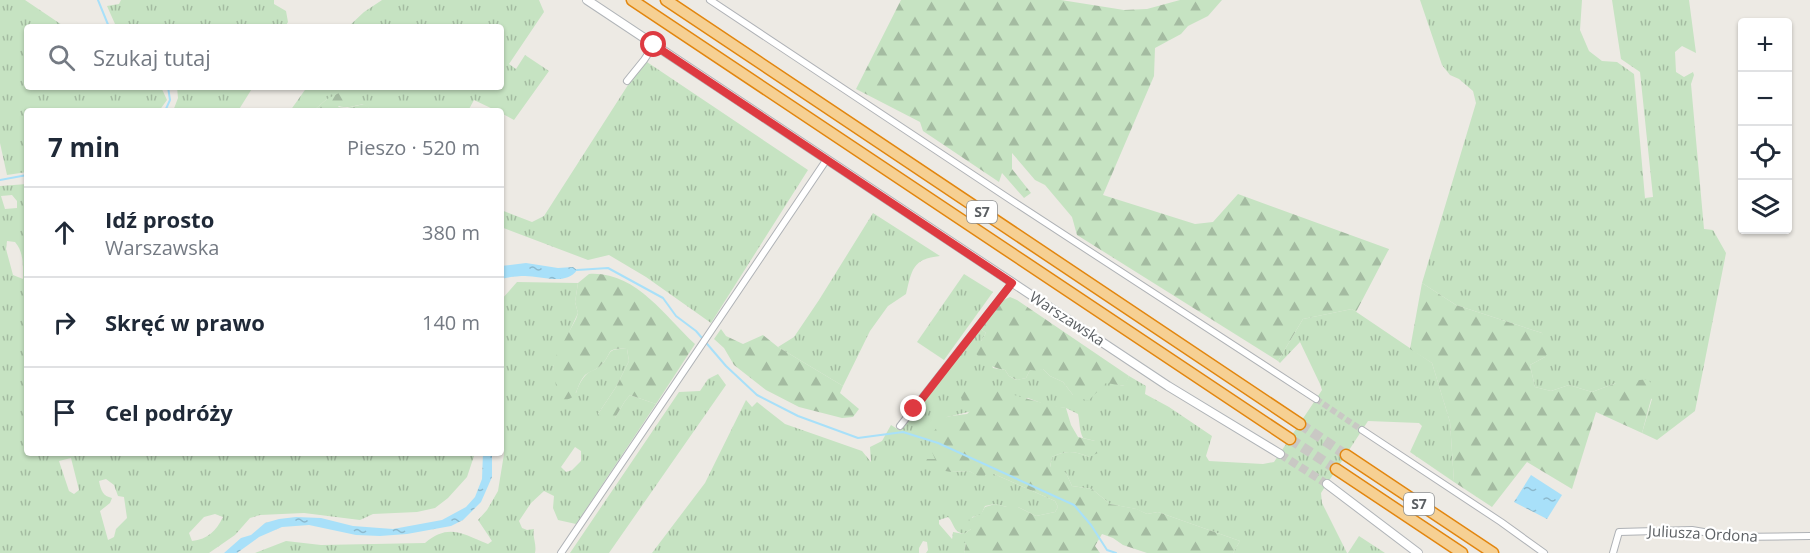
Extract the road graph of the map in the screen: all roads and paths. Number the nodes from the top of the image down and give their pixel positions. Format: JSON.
{"nodes":[{"id":1,"x":587,"y":0,"type":"edge"},
{"id":2,"x":632,"y":0,"type":"edge"},
{"id":3,"x":666,"y":0,"type":"edge"},
{"id":4,"x":710,"y":0,"type":"edge"},
{"id":5,"x":654,"y":45,"type":"junction"},
{"id":6,"x":627,"y":81,"type":"dead end"},
{"id":7,"x":827,"y":159,"type":"junction"},
{"id":8,"x":1012,"y":283,"type":"junction"},
{"id":9,"x":1316,"y":399,"type":"tunnel mouth"},
{"id":10,"x":1300,"y":424,"type":"tunnel mouth"},
{"id":11,"x":900,"y":426,"type":"dead end"},
{"id":12,"x":1362,"y":430,"type":"tunnel mouth"},
{"id":13,"x":1290,"y":439,"type":"tunnel mouth"},
{"id":14,"x":1280,"y":454,"type":"tunnel mouth"},
{"id":15,"x":1346,"y":455,"type":"tunnel mouth"},
{"id":16,"x":1336,"y":469,"type":"tunnel mouth"},
{"id":17,"x":1327,"y":484,"type":"tunnel mouth"},
{"id":18,"x":1810,"y":536,"type":"edge"},
{"id":19,"x":561,"y":553,"type":"edge"},
{"id":20,"x":1418,"y":553,"type":"edge"},
{"id":21,"x":1462,"y":553,"type":"edge"},
{"id":22,"x":1492,"y":553,"type":"edge"},
{"id":23,"x":1544,"y":553,"type":"edge"},
{"id":24,"x":1613,"y":553,"type":"edge"}],
"edges":[{"from":1,"to":5,"type":"street","name":"Warszawska"},
{"from":2,"to":13,"type":"highway","number":"S7"},
{"from":3,"to":10,"type":"highway","number":"S7"},
{"from":4,"to":9,"type":"street"},
{"from":5,"to":6,"type":"street"},
{"from":5,"to":7,"type":"street","name":"Warszawska"},
{"from":7,"to":8,"type":"street","name":"Warszawska"},
{"from":7,"to":19,"type":"street"},
{"from":8,"to":11,"type":"street"},
{"from":8,"to":14,"type":"street","name":"Warszawska"},
{"from":12,"to":23,"type":"street"},
{"from":15,"to":22,"type":"highway","number":"S7"},
{"from":16,"to":21,"type":"highway","number":"S7"},
{"from":17,"to":20,"type":"street"},
{"from":18,"to":24,"type":"street","name":"Juliusza Ordona"}]}
